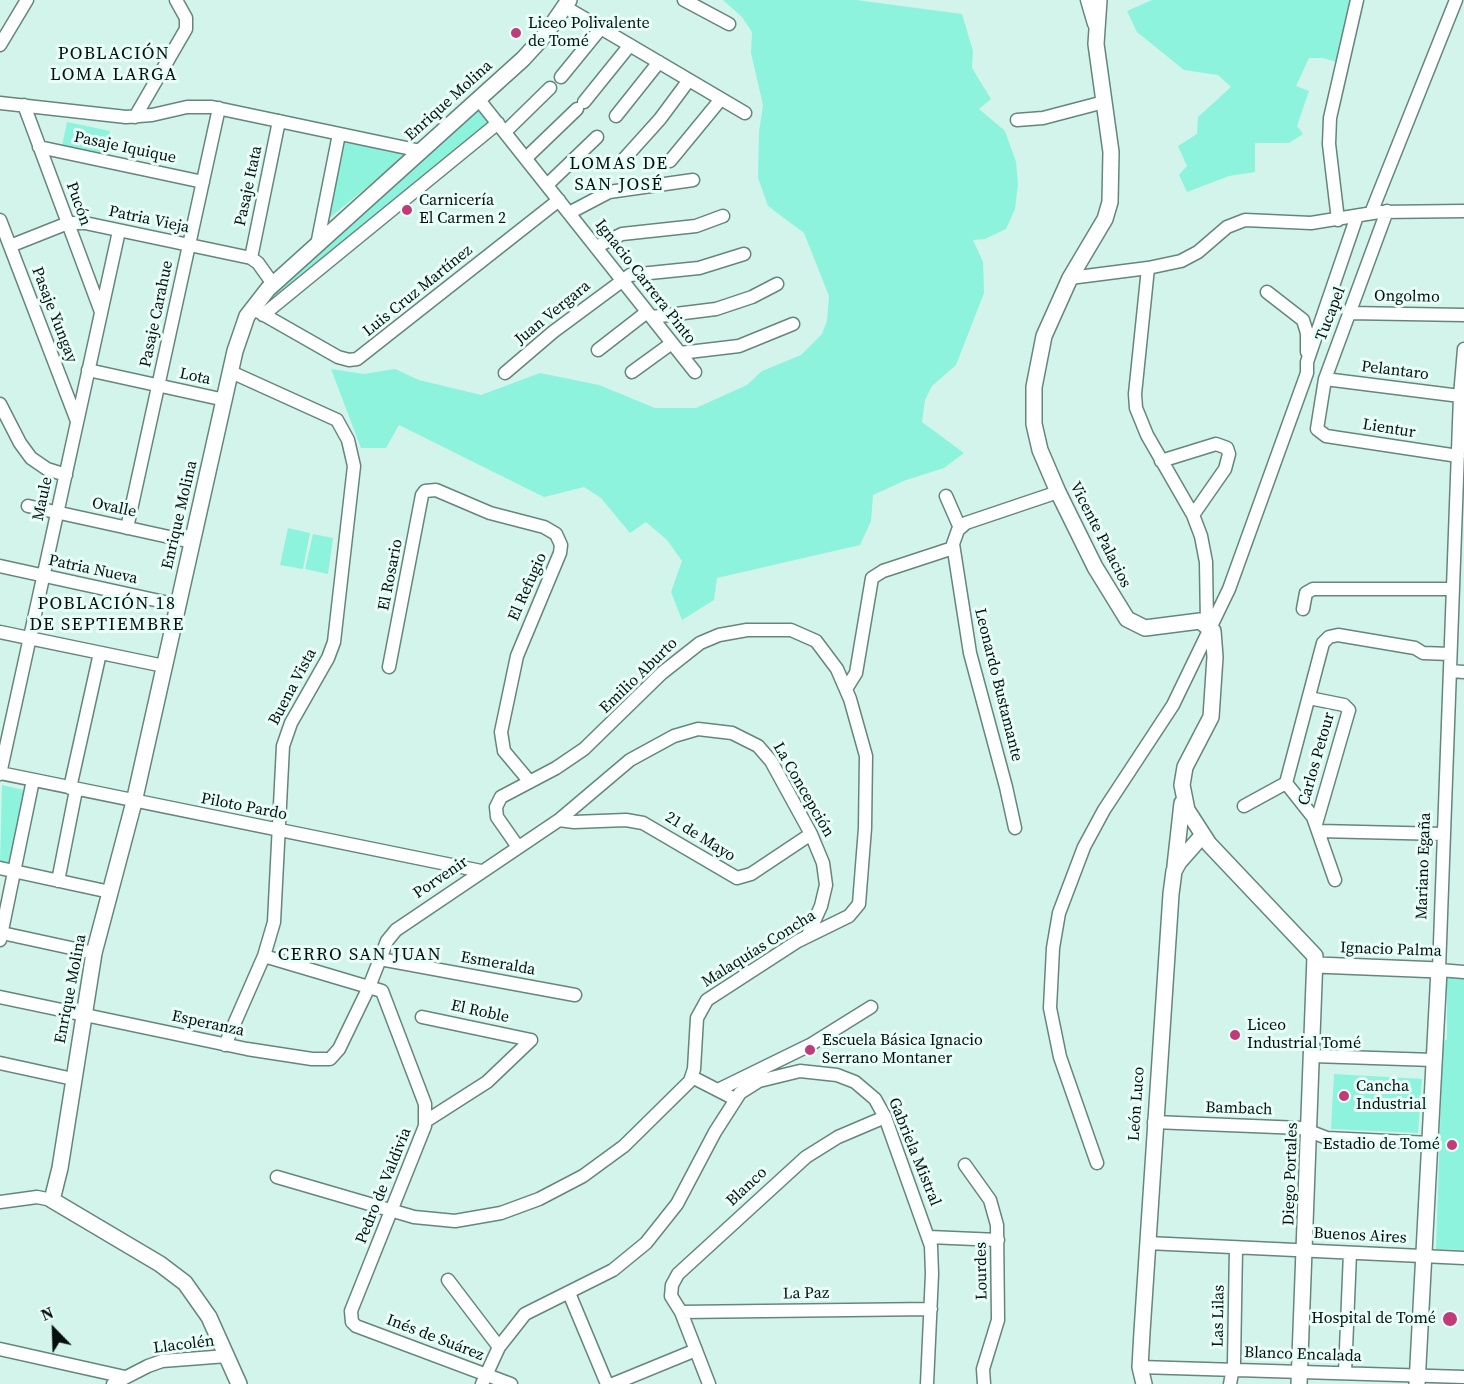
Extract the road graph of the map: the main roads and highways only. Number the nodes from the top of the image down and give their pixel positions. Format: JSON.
{"nodes":[{"id":1,"x":1099,"y":0,"type":"edge"},
{"id":2,"x":567,"y":3,"type":"edge"},
{"id":3,"x":1183,"y":794,"type":"junction"},
{"id":4,"x":1202,"y":836,"type":"junction"},
{"id":5,"x":1174,"y":871,"type":"junction"},
{"id":6,"x":1317,"y":965,"type":"junction"},
{"id":7,"x":1439,"y":970,"type":"joint"},
{"id":8,"x":1300,"y":1378,"type":"edge"},
{"id":9,"x":1418,"y":1380,"type":"edge"},
{"id":10,"x":239,"y":1384,"type":"edge"},
{"id":11,"x":1144,"y":1384,"type":"edge"}],
"edges":[{"from":1,"to":3,"type":"main road","name":"Vicente Palacios"},
{"from":2,"to":10,"type":"main road","name":"Enrique Molina"},
{"from":3,"to":4,"type":"main road"},
{"from":3,"to":5,"type":"main road","name":"León Luco"},
{"from":4,"to":5,"type":"main road"},
{"from":4,"to":6,"type":"main road"},
{"from":5,"to":11,"type":"main road","name":"León Luco"},
{"from":6,"to":7,"type":"main road","name":"Ignacio Palma"},
{"from":6,"to":8,"type":"main road","name":"Diego Portales"},
{"from":7,"to":9,"type":"main road","name":"Mariano Egaña"}]}
